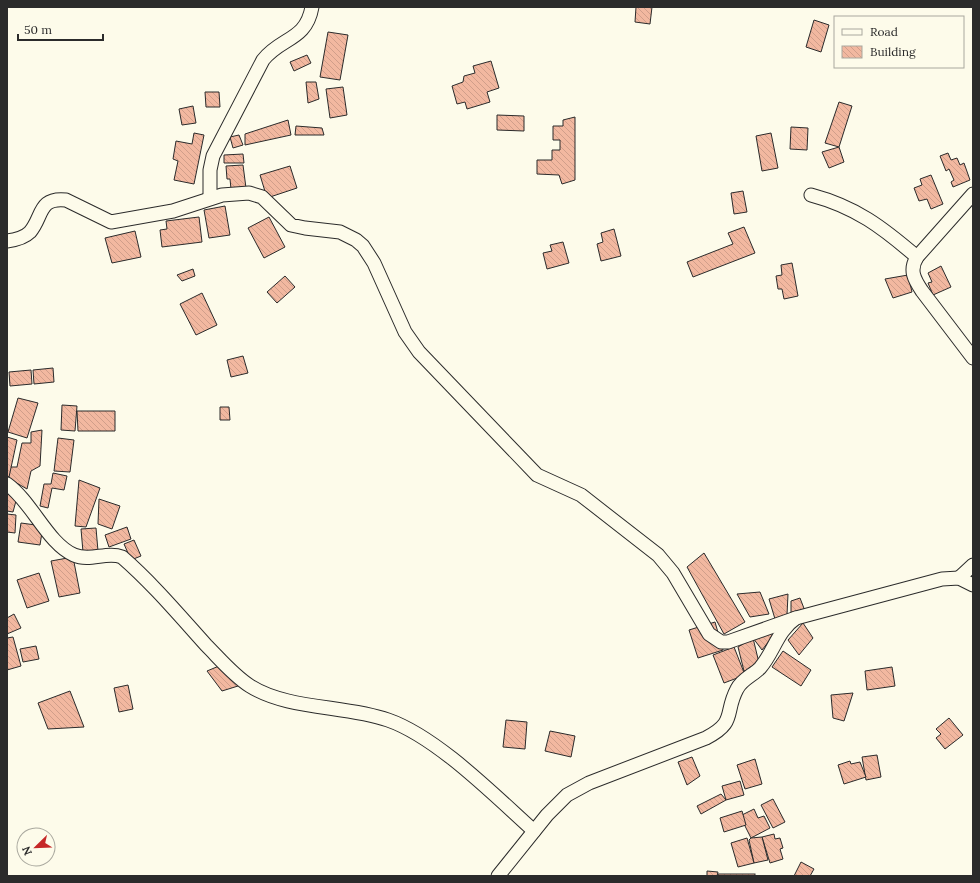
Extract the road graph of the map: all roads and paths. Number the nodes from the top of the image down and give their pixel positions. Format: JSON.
{"nodes":[{"id":1,"x":312,"y":7,"type":"edge"},
{"id":2,"x":973,"y":194,"type":"edge"},
{"id":3,"x":811,"y":195,"type":"dead end"},
{"id":4,"x":210,"y":198,"type":"junction"},
{"id":5,"x":7,"y":241,"type":"edge"},
{"id":6,"x":917,"y":257,"type":"junction"},
{"id":7,"x":973,"y":358,"type":"edge"},
{"id":8,"x":7,"y":484,"type":"edge"},
{"id":9,"x":973,"y":565,"type":"edge"},
{"id":10,"x":959,"y":578,"type":"junction"},
{"id":11,"x":973,"y":584,"type":"edge"},
{"id":12,"x":796,"y":618,"type":"junction"},
{"id":13,"x":534,"y":831,"type":"junction"},
{"id":14,"x":498,"y":876,"type":"edge"}],
"edges":[{"from":1,"to":4,"type":"street"},
{"from":2,"to":6,"type":"street"},
{"from":3,"to":6,"type":"street"},
{"from":4,"to":5,"type":"street"},
{"from":4,"to":12,"type":"street"},
{"from":6,"to":7,"type":"street"},
{"from":8,"to":13,"type":"street"},
{"from":9,"to":10,"type":"street"},
{"from":10,"to":11,"type":"street"},
{"from":10,"to":12,"type":"street"},
{"from":12,"to":13,"type":"street"},
{"from":13,"to":14,"type":"street"}]}
